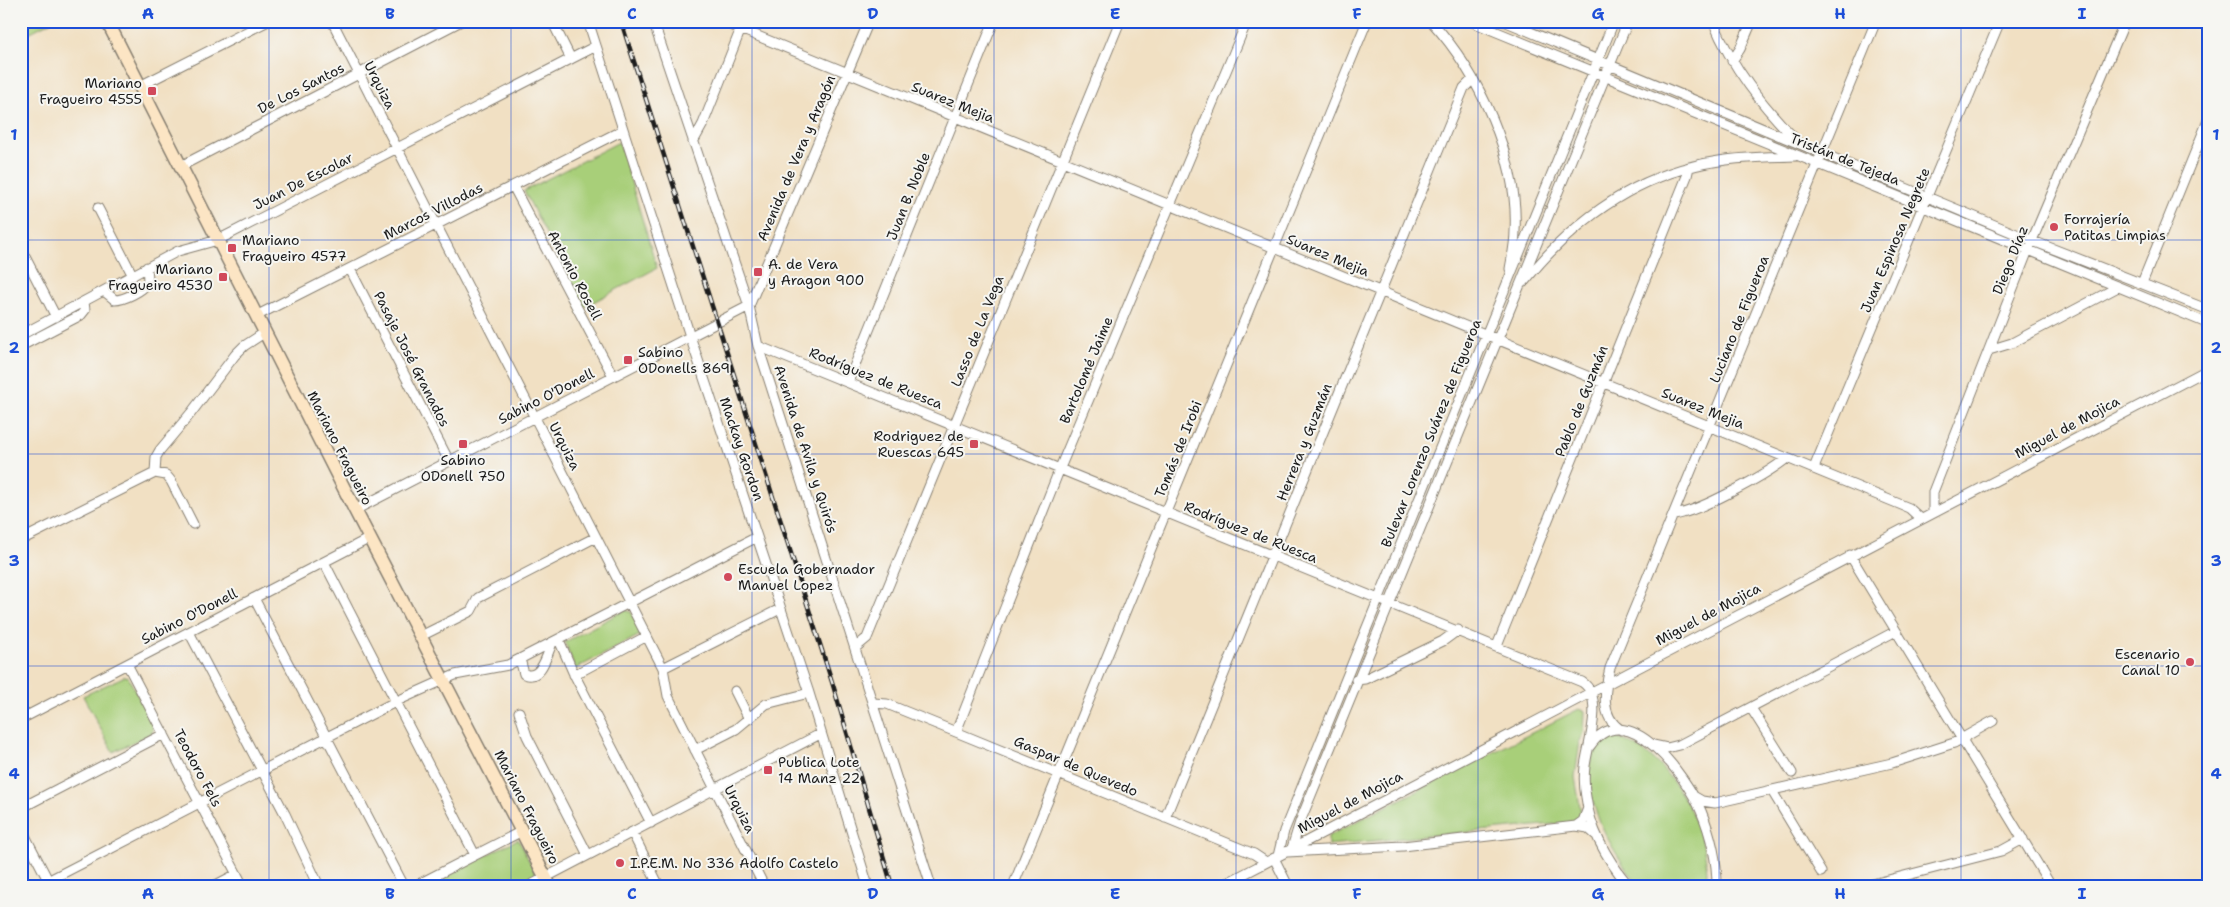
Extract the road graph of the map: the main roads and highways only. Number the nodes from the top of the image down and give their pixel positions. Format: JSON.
{"nodes":[{"id":1,"x":107,"y":21,"type":"edge"},
{"id":2,"x":548,"y":881,"type":"edge"}],
"edges":[{"from":1,"to":2,"type":"main road","name":"Mariano Fragueiro"}]}
